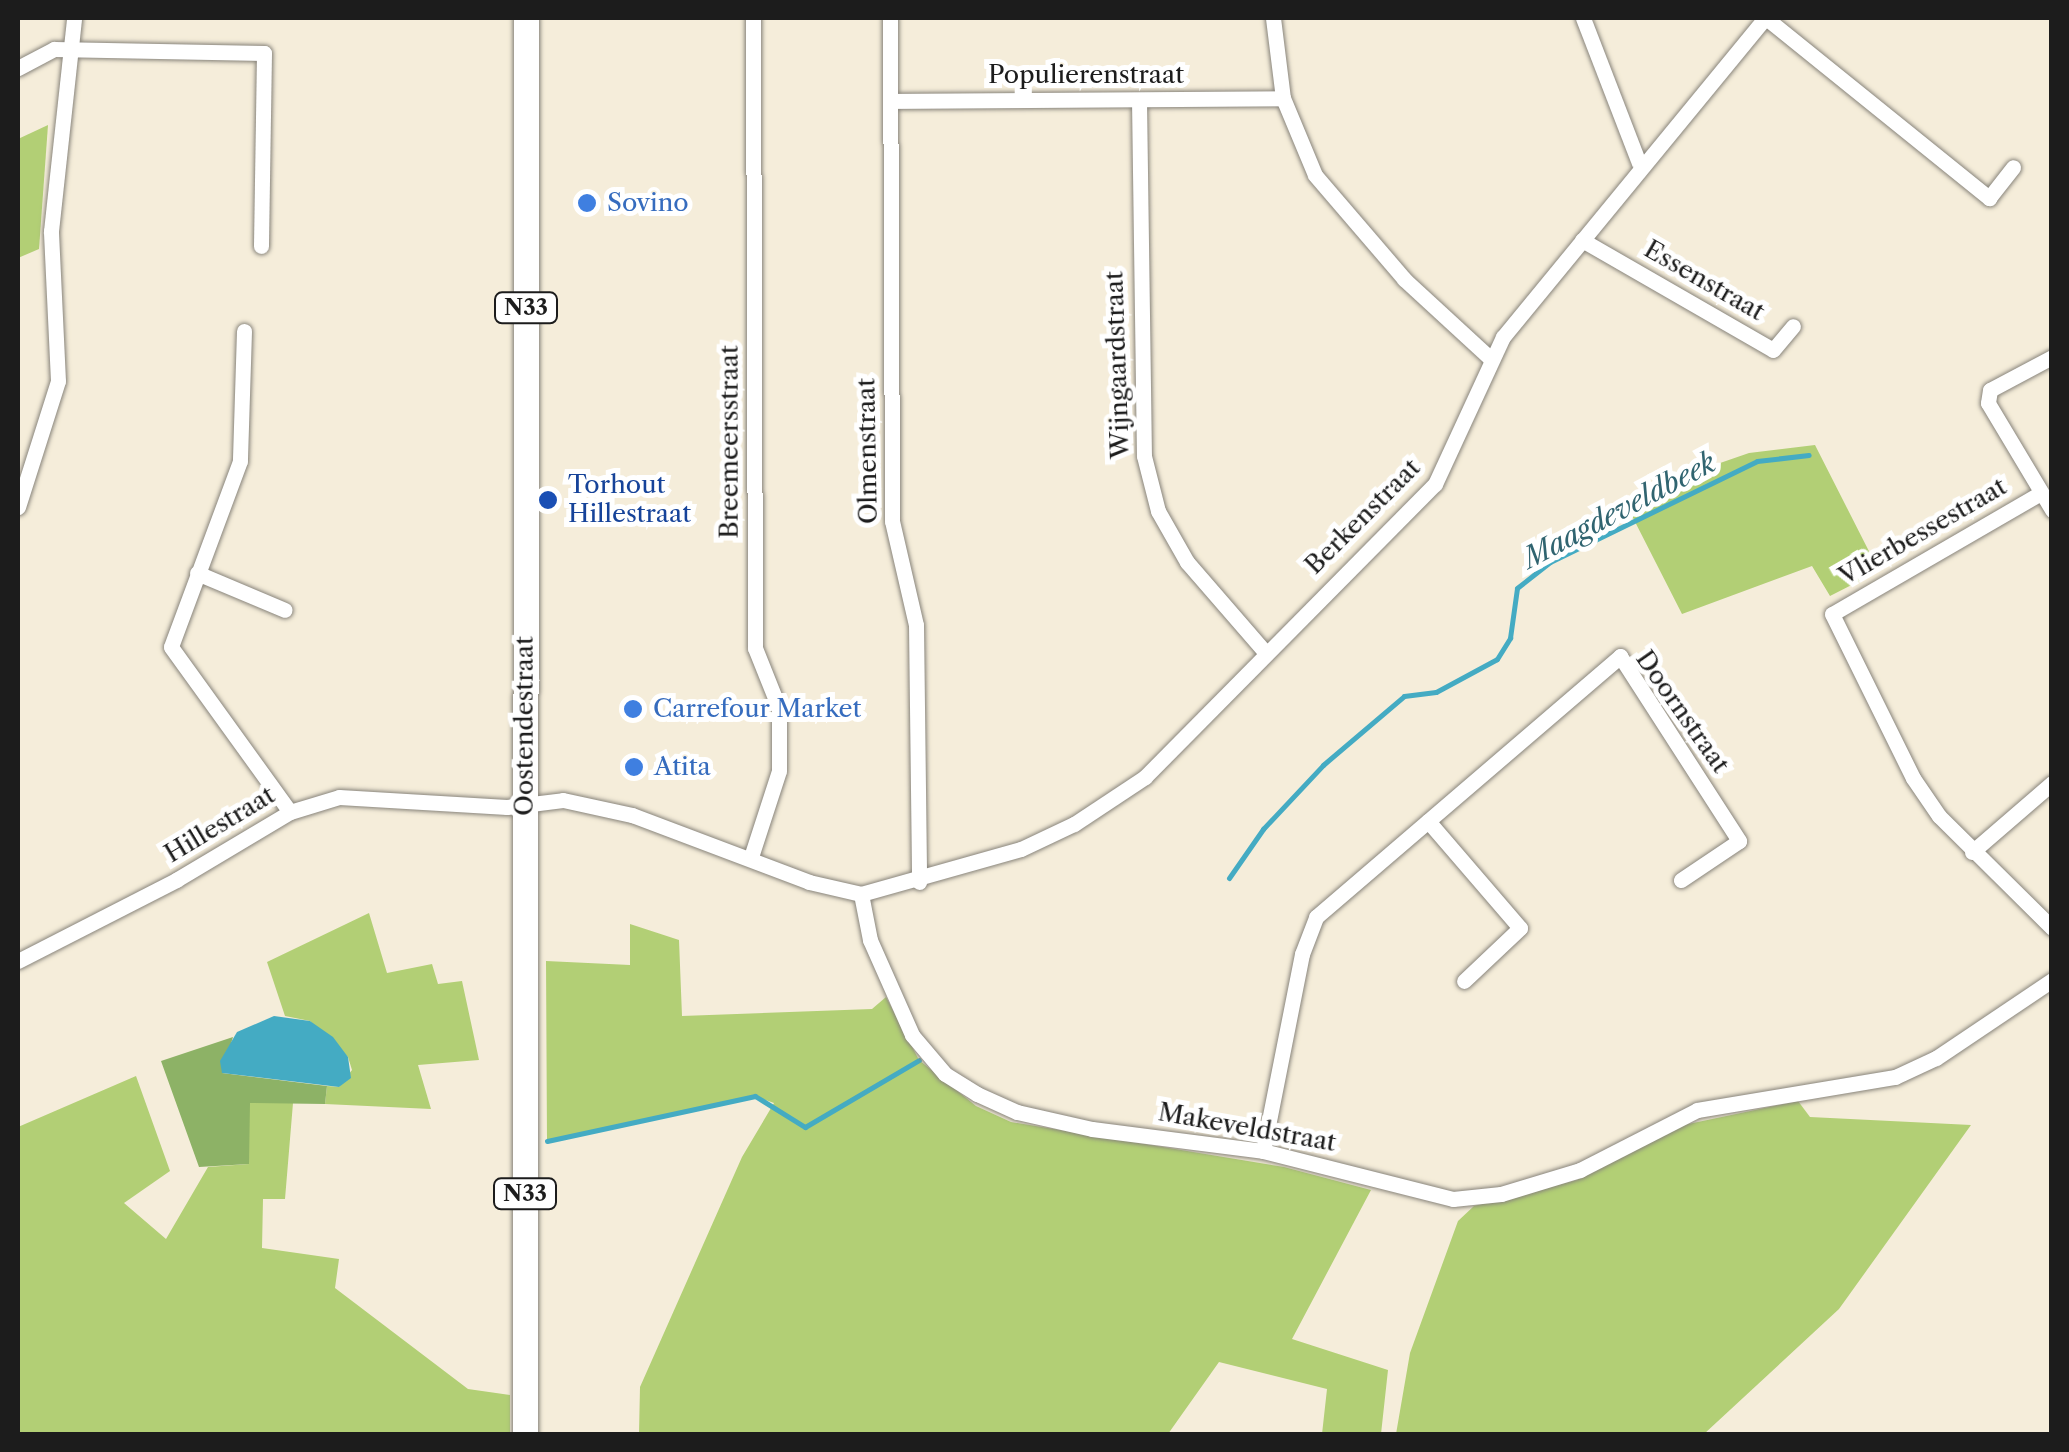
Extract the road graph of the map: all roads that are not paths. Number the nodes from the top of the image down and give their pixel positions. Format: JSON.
{"nodes":[{"id":1,"x":74,"y":18,"type":"edge"},
{"id":2,"x":526,"y":18,"type":"edge"},
{"id":3,"x":753,"y":18,"type":"edge"},
{"id":4,"x":890,"y":18,"type":"edge"},
{"id":5,"x":1274,"y":18,"type":"edge"},
{"id":6,"x":1583,"y":18,"type":"edge"},
{"id":7,"x":1765,"y":18,"type":"edge"},
{"id":8,"x":71,"y":52,"type":"junction"},
{"id":9,"x":18,"y":68,"type":"edge"},
{"id":10,"x":1283,"y":98,"type":"junction"},
{"id":11,"x":1138,"y":100,"type":"junction"},
{"id":12,"x":890,"y":101,"type":"junction"},
{"id":13,"x":1639,"y":164,"type":"junction"},
{"id":14,"x":2013,"y":167,"type":"dead end"},
{"id":15,"x":1582,"y":240,"type":"junction"},
{"id":16,"x":261,"y":246,"type":"dead end"},
{"id":17,"x":1793,"y":326,"type":"dead end"},
{"id":18,"x":244,"y":331,"type":"dead end"},
{"id":19,"x":2052,"y":357,"type":"edge"},
{"id":20,"x":1491,"y":359,"type":"junction"},
{"id":21,"x":2039,"y":494,"type":"junction"},
{"id":22,"x":18,"y":507,"type":"edge"},
{"id":23,"x":2052,"y":510,"type":"edge"},
{"id":24,"x":198,"y":573,"type":"junction"},
{"id":25,"x":285,"y":610,"type":"dead end"},
{"id":26,"x":1264,"y":650,"type":"junction"},
{"id":27,"x":2052,"y":783,"type":"edge"},
{"id":28,"x":525,"y":808,"type":"junction"},
{"id":29,"x":290,"y":812,"type":"junction"},
{"id":30,"x":1428,"y":822,"type":"junction"},
{"id":31,"x":1972,"y":852,"type":"junction"},
{"id":32,"x":751,"y":856,"type":"junction"},
{"id":33,"x":1682,"y":880,"type":"dead end"},
{"id":34,"x":919,"y":882,"type":"junction"},
{"id":35,"x":861,"y":894,"type":"junction"},
{"id":36,"x":2052,"y":928,"type":"edge"},
{"id":37,"x":18,"y":961,"type":"edge"},
{"id":38,"x":2052,"y":980,"type":"edge"},
{"id":39,"x":1464,"y":982,"type":"dead end"},
{"id":40,"x":1263,"y":1151,"type":"junction"},
{"id":41,"x":525,"y":1434,"type":"edge"}],
"edges":[{"from":1,"to":8,"type":"street"},
{"from":2,"to":28,"type":"main road","name":"Oostendestraat","number":"N33"},
{"from":3,"to":32,"type":"street","name":"Breemeersstraat"},
{"from":4,"to":12,"type":"street","name":"Olmenstraat"},
{"from":5,"to":10,"type":"street"},
{"from":6,"to":13,"type":"street"},
{"from":7,"to":13,"type":"street","name":"Berkenstraat"},
{"from":7,"to":14,"type":"street"},
{"from":8,"to":9,"type":"street"},
{"from":8,"to":16,"type":"street"},
{"from":8,"to":22,"type":"street"},
{"from":10,"to":11,"type":"street","name":"Populierenstraat"},
{"from":10,"to":20,"type":"street"},
{"from":11,"to":12,"type":"street","name":"Populierenstraat"},
{"from":11,"to":26,"type":"street","name":"Wijngaardstraat"},
{"from":12,"to":34,"type":"street","name":"Olmenstraat"},
{"from":13,"to":15,"type":"street","name":"Berkenstraat"},
{"from":15,"to":17,"type":"street","name":"Essenstraat"},
{"from":15,"to":20,"type":"street","name":"Berkenstraat"},
{"from":18,"to":24,"type":"street"},
{"from":19,"to":21,"type":"street"},
{"from":20,"to":26,"type":"street","name":"Berkenstraat"},
{"from":21,"to":23,"type":"street"},
{"from":21,"to":31,"type":"street","name":"Vlierbessestraat"},
{"from":24,"to":25,"type":"street"},
{"from":24,"to":29,"type":"street"},
{"from":26,"to":34,"type":"street","name":"Berkenstraat"},
{"from":27,"to":31,"type":"street"},
{"from":28,"to":29,"type":"street","name":"Hillestraat"},
{"from":28,"to":32,"type":"street"},
{"from":28,"to":41,"type":"main road","name":"Oostendestraat","number":"N33"},
{"from":29,"to":37,"type":"street","name":"Hillestraat"},
{"from":30,"to":33,"type":"street","name":"Doornstraat"},
{"from":30,"to":39,"type":"street"},
{"from":30,"to":40,"type":"street","name":"Doornstraat"},
{"from":31,"to":36,"type":"street"},
{"from":32,"to":35,"type":"street"},
{"from":34,"to":35,"type":"street","name":"Berkenstraat"},
{"from":35,"to":40,"type":"street","name":"Makeveldstraat"},
{"from":38,"to":40,"type":"street","name":"Makeveldstraat"}]}
